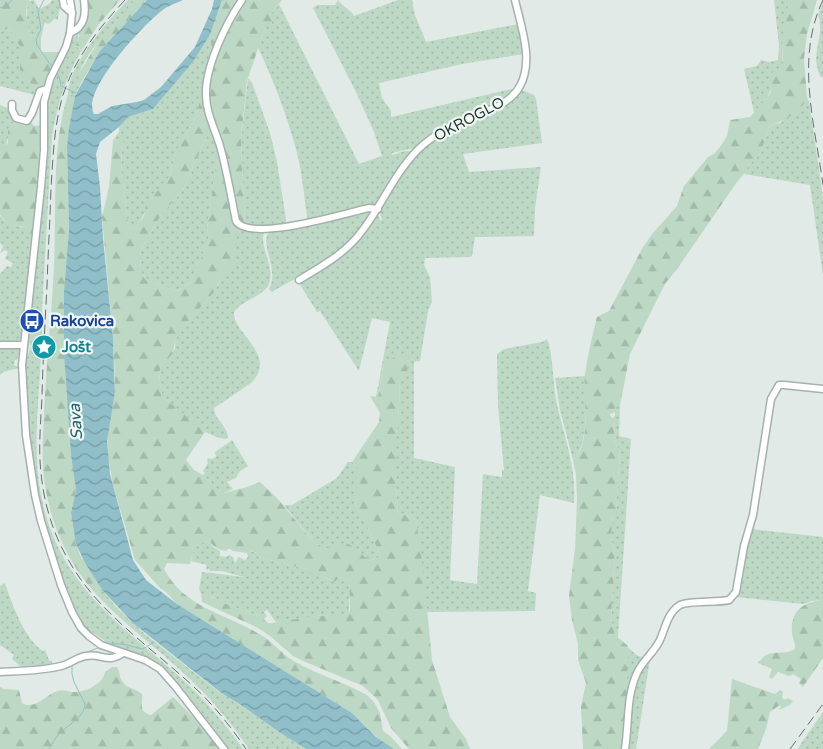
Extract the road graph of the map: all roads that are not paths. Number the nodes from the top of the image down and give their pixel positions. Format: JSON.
{"nodes":[{"id":1,"x":63,"y":0,"type":"edge"},
{"id":2,"x":70,"y":0,"type":"edge"},
{"id":3,"x":84,"y":0,"type":"edge"},
{"id":4,"x":242,"y":0,"type":"edge"},
{"id":5,"x":515,"y":0,"type":"edge"},
{"id":6,"x":72,"y":13,"type":"junction"},
{"id":7,"x":70,"y":33,"type":"junction"},
{"id":8,"x":46,"y":89,"type":"junction"},
{"id":9,"x":12,"y":104,"type":"dead end"},
{"id":10,"x":378,"y":209,"type":"junction"},
{"id":11,"x":299,"y":280,"type":"dead end"},
{"id":12,"x":24,"y":345,"type":"junction"},
{"id":13,"x":0,"y":346,"type":"edge"},
{"id":14,"x":823,"y":389,"type":"edge"},
{"id":15,"x":122,"y":653,"type":"junction"},
{"id":16,"x":0,"y":672,"type":"edge"},
{"id":17,"x":224,"y":749,"type":"edge"},
{"id":18,"x":625,"y":749,"type":"edge"}],
"edges":[{"from":1,"to":6,"type":"street"},
{"from":2,"to":6,"type":"street"},
{"from":3,"to":7,"type":"street"},
{"from":4,"to":10,"type":"street"},
{"from":5,"to":10,"type":"street","name":"OKROGLO"},
{"from":6,"to":7,"type":"street"},
{"from":7,"to":8,"type":"street"},
{"from":8,"to":9,"type":"street"},
{"from":8,"to":12,"type":"street"},
{"from":10,"to":11,"type":"street","name":"OKROGLO"},
{"from":12,"to":13,"type":"street"},
{"from":12,"to":15,"type":"street"},
{"from":14,"to":18,"type":"street"},
{"from":15,"to":16,"type":"street"},
{"from":15,"to":17,"type":"street"}]}
